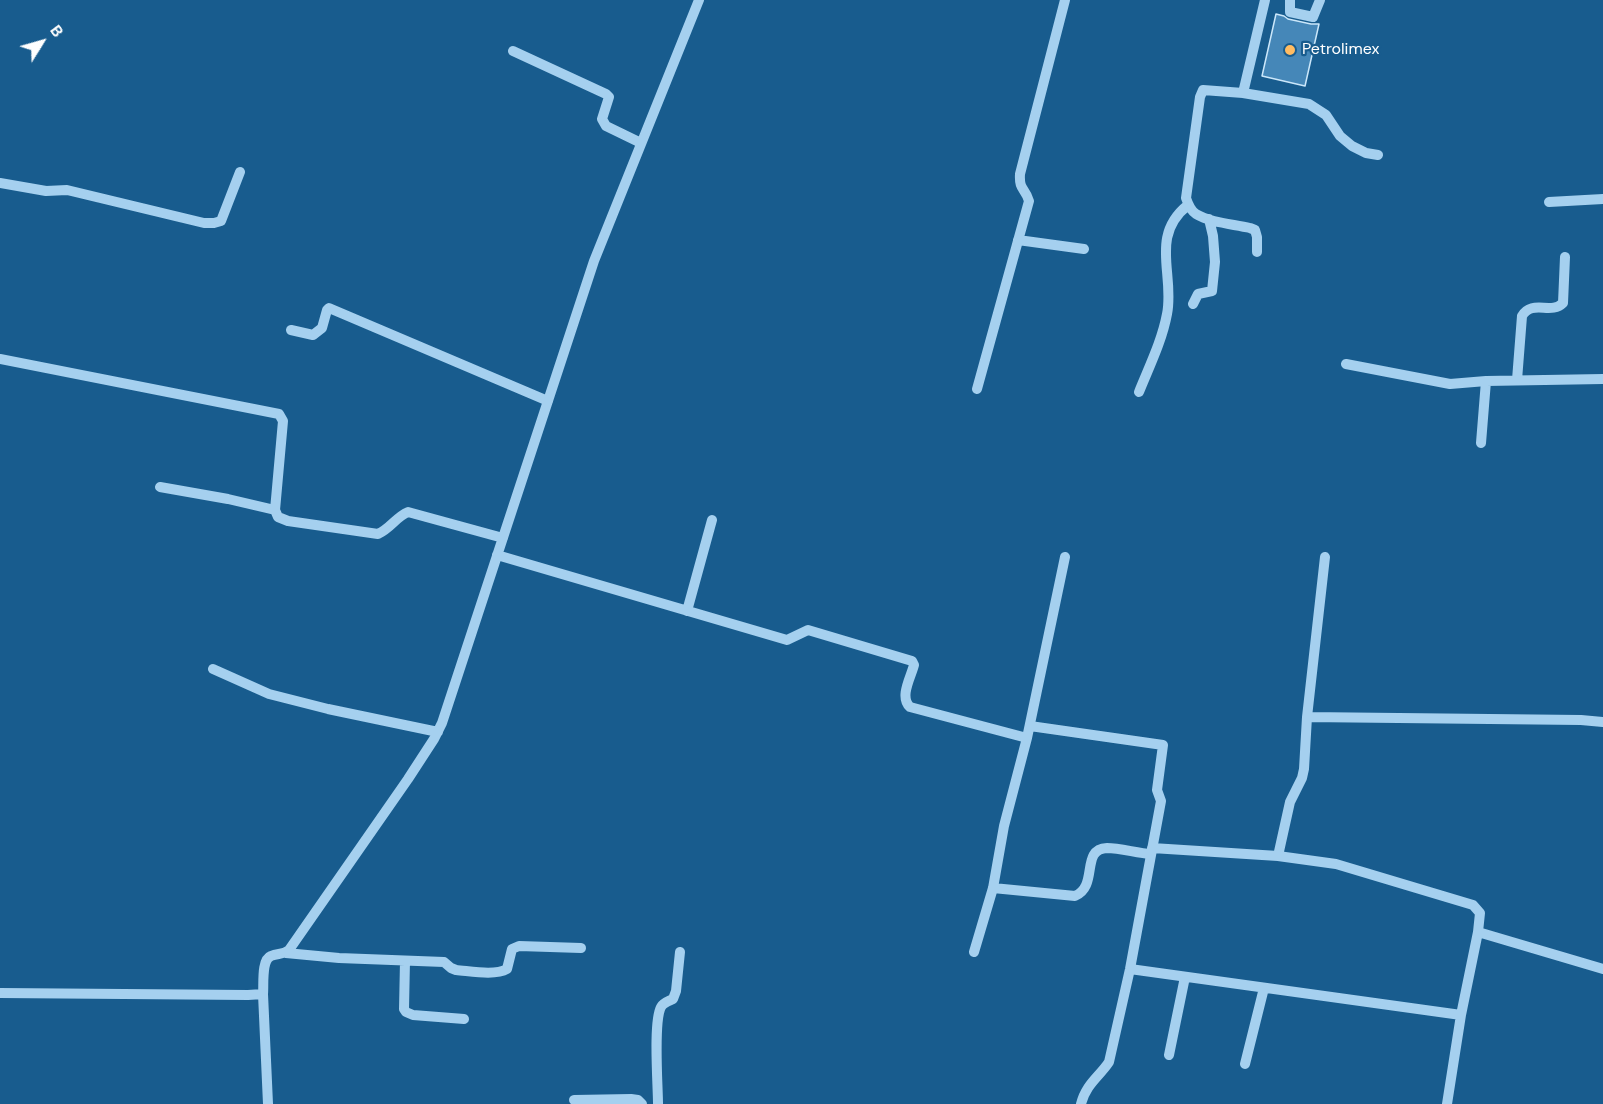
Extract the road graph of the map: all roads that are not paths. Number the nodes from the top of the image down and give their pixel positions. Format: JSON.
{"nodes":[{"id":1,"x":699,"y":0,"type":"edge"},
{"id":2,"x":1065,"y":0,"type":"edge"},
{"id":3,"x":1265,"y":0,"type":"edge"},
{"id":4,"x":1290,"y":0,"type":"edge"},
{"id":5,"x":1320,"y":0,"type":"edge"},
{"id":6,"x":513,"y":51,"type":"dead end"},
{"id":7,"x":1242,"y":93,"type":"junction"},
{"id":8,"x":641,"y":143,"type":"junction"},
{"id":9,"x":1378,"y":156,"type":"dead end"},
{"id":10,"x":240,"y":172,"type":"dead end"},
{"id":11,"x":0,"y":183,"type":"edge"},
{"id":12,"x":1603,"y":199,"type":"edge"},
{"id":13,"x":1549,"y":202,"type":"dead end"},
{"id":14,"x":1188,"y":205,"type":"junction"},
{"id":15,"x":1209,"y":219,"type":"junction"},
{"id":16,"x":1018,"y":240,"type":"junction"},
{"id":17,"x":1084,"y":249,"type":"dead end"},
{"id":18,"x":1257,"y":252,"type":"dead end"},
{"id":19,"x":1565,"y":257,"type":"dead end"},
{"id":20,"x":1193,"y":304,"type":"dead end"},
{"id":21,"x":291,"y":330,"type":"dead end"},
{"id":22,"x":0,"y":359,"type":"edge"},
{"id":23,"x":1346,"y":364,"type":"dead end"},
{"id":24,"x":1603,"y":378,"type":"edge"},
{"id":25,"x":1516,"y":380,"type":"junction"},
{"id":26,"x":1486,"y":381,"type":"junction"},
{"id":27,"x":977,"y":389,"type":"dead end"},
{"id":28,"x":1139,"y":392,"type":"dead end"},
{"id":29,"x":548,"y":401,"type":"junction"},
{"id":30,"x":1481,"y":443,"type":"dead end"},
{"id":31,"x":160,"y":487,"type":"dead end"},
{"id":32,"x":275,"y":510,"type":"junction"},
{"id":33,"x":712,"y":520,"type":"dead end"},
{"id":34,"x":503,"y":538,"type":"junction"},
{"id":35,"x":497,"y":555,"type":"junction"},
{"id":36,"x":1065,"y":557,"type":"dead end"},
{"id":37,"x":1325,"y":557,"type":"dead end"},
{"id":38,"x":687,"y":611,"type":"junction"},
{"id":39,"x":213,"y":669,"type":"dead end"},
{"id":40,"x":1306,"y":717,"type":"junction"},
{"id":41,"x":1603,"y":722,"type":"edge"},
{"id":42,"x":1030,"y":726,"type":"junction"},
{"id":43,"x":438,"y":732,"type":"junction"},
{"id":44,"x":1027,"y":738,"type":"junction"},
{"id":45,"x":1151,"y":851,"type":"junction"},
{"id":46,"x":1278,"y":856,"type":"junction"},
{"id":47,"x":993,"y":888,"type":"junction"},
{"id":48,"x":1478,"y":932,"type":"junction"},
{"id":49,"x":581,"y":948,"type":"dead end"},
{"id":50,"x":680,"y":952,"type":"dead end"},
{"id":51,"x":974,"y":952,"type":"dead end"},
{"id":52,"x":286,"y":953,"type":"junction"},
{"id":53,"x":405,"y":961,"type":"junction"},
{"id":54,"x":1130,"y":969,"type":"junction"},
{"id":55,"x":1603,"y":969,"type":"edge"},
{"id":56,"x":1185,"y":976,"type":"junction"},
{"id":57,"x":1264,"y":988,"type":"junction"},
{"id":58,"x":0,"y":993,"type":"edge"},
{"id":59,"x":263,"y":994,"type":"junction"},
{"id":60,"x":1461,"y":1016,"type":"junction"},
{"id":61,"x":464,"y":1018,"type":"dead end"},
{"id":62,"x":1169,"y":1055,"type":"dead end"},
{"id":63,"x":1245,"y":1064,"type":"dead end"},
{"id":64,"x":574,"y":1100,"type":"dead end"},
{"id":65,"x":268,"y":1104,"type":"edge"},
{"id":66,"x":642,"y":1104,"type":"edge"},
{"id":67,"x":658,"y":1104,"type":"edge"},
{"id":68,"x":1081,"y":1104,"type":"edge"},
{"id":69,"x":1447,"y":1104,"type":"edge"}],
"edges":[{"from":1,"to":8,"type":"street"},
{"from":2,"to":16,"type":"street"},
{"from":3,"to":7,"type":"street"},
{"from":4,"to":5,"type":"street"},
{"from":6,"to":8,"type":"street"},
{"from":7,"to":9,"type":"street"},
{"from":7,"to":14,"type":"street"},
{"from":8,"to":29,"type":"street"},
{"from":10,"to":11,"type":"street"},
{"from":12,"to":13,"type":"street"},
{"from":14,"to":15,"type":"street"},
{"from":14,"to":28,"type":"street"},
{"from":15,"to":18,"type":"street"},
{"from":15,"to":20,"type":"street"},
{"from":16,"to":17,"type":"street"},
{"from":16,"to":27,"type":"street"},
{"from":19,"to":25,"type":"street"},
{"from":21,"to":29,"type":"street"},
{"from":22,"to":32,"type":"street"},
{"from":23,"to":26,"type":"street"},
{"from":24,"to":25,"type":"street"},
{"from":25,"to":26,"type":"street"},
{"from":26,"to":30,"type":"street"},
{"from":29,"to":34,"type":"street"},
{"from":31,"to":32,"type":"street"},
{"from":32,"to":34,"type":"street"},
{"from":33,"to":38,"type":"street"},
{"from":34,"to":35,"type":"street"},
{"from":35,"to":38,"type":"street"},
{"from":35,"to":43,"type":"street"},
{"from":36,"to":42,"type":"street"},
{"from":37,"to":40,"type":"street"},
{"from":38,"to":44,"type":"street"},
{"from":39,"to":43,"type":"street"},
{"from":40,"to":41,"type":"street"},
{"from":40,"to":46,"type":"street"},
{"from":42,"to":44,"type":"street"},
{"from":42,"to":45,"type":"street"},
{"from":43,"to":52,"type":"street"},
{"from":44,"to":47,"type":"street"},
{"from":45,"to":46,"type":"street"},
{"from":45,"to":47,"type":"street"},
{"from":45,"to":54,"type":"street"},
{"from":46,"to":48,"type":"street"},
{"from":47,"to":51,"type":"street"},
{"from":48,"to":55,"type":"street"},
{"from":48,"to":60,"type":"street"},
{"from":49,"to":53,"type":"street"},
{"from":50,"to":67,"type":"street"},
{"from":52,"to":53,"type":"street"},
{"from":52,"to":59,"type":"street"},
{"from":53,"to":61,"type":"street"},
{"from":54,"to":56,"type":"street"},
{"from":54,"to":68,"type":"street"},
{"from":56,"to":57,"type":"street"},
{"from":56,"to":62,"type":"street"},
{"from":57,"to":60,"type":"street"},
{"from":57,"to":63,"type":"street"},
{"from":58,"to":59,"type":"street"},
{"from":59,"to":65,"type":"street"},
{"from":60,"to":69,"type":"street"},
{"from":64,"to":66,"type":"street"}]}
